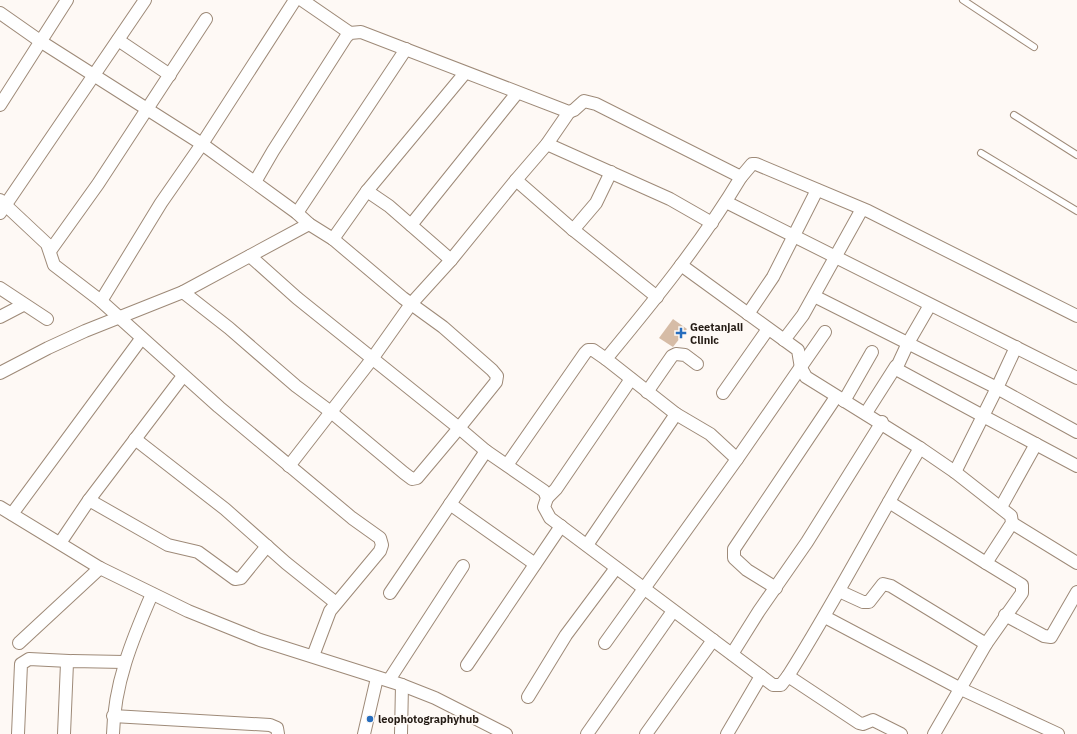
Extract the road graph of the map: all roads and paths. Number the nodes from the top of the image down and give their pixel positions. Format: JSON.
{"nodes":[{"id":1,"x":67,"y":0,"type":"edge"},
{"id":2,"x":145,"y":0,"type":"edge"},
{"id":3,"x":294,"y":0,"type":"edge"},
{"id":4,"x":302,"y":0,"type":"edge"},
{"id":5,"x":963,"y":0,"type":"edge"},
{"id":6,"x":0,"y":13,"type":"edge"},
{"id":7,"x":206,"y":19,"type":"dead end"},
{"id":8,"x":350,"y":33,"type":"junction"},
{"id":9,"x":118,"y":40,"type":"junction"},
{"id":10,"x":40,"y":41,"type":"junction"},
{"id":11,"x":1034,"y":46,"type":"dead end"},
{"id":12,"x":406,"y":49,"type":"junction"},
{"id":13,"x":465,"y":72,"type":"junction"},
{"id":14,"x":170,"y":74,"type":"junction"},
{"id":15,"x":94,"y":75,"type":"junction"},
{"id":16,"x":517,"y":93,"type":"junction"},
{"id":17,"x":0,"y":105,"type":"edge"},
{"id":18,"x":147,"y":110,"type":"junction"},
{"id":19,"x":569,"y":112,"type":"junction"},
{"id":20,"x":1014,"y":115,"type":"dead end"},
{"id":21,"x":202,"y":144,"type":"junction"},
{"id":22,"x":547,"y":144,"type":"junction"},
{"id":23,"x":981,"y":153,"type":"dead end"},
{"id":24,"x":1077,"y":154,"type":"edge"},
{"id":25,"x":610,"y":172,"type":"junction"},
{"id":26,"x":741,"y":177,"type":"junction"},
{"id":27,"x":516,"y":180,"type":"junction"},
{"id":28,"x":255,"y":182,"type":"junction"},
{"id":29,"x":817,"y":190,"type":"junction"},
{"id":30,"x":367,"y":191,"type":"junction"},
{"id":31,"x":726,"y":202,"type":"junction"},
{"id":32,"x":2,"y":206,"type":"edge"},
{"id":33,"x":862,"y":209,"type":"junction"},
{"id":34,"x":1077,"y":211,"type":"edge"},
{"id":35,"x":297,"y":213,"type":"junction"},
{"id":36,"x":712,"y":222,"type":"junction"},
{"id":37,"x":309,"y":224,"type":"junction"},
{"id":38,"x":411,"y":225,"type":"junction"},
{"id":39,"x":573,"y":230,"type":"junction"},
{"id":40,"x":794,"y":237,"type":"junction"},
{"id":41,"x":332,"y":239,"type":"junction"},
{"id":42,"x":50,"y":251,"type":"junction"},
{"id":43,"x":250,"y":256,"type":"junction"},
{"id":44,"x":836,"y":258,"type":"junction"},
{"id":45,"x":451,"y":260,"type":"junction"},
{"id":46,"x":681,"y":265,"type":"junction"},
{"id":47,"x":0,"y":288,"type":"edge"},
{"id":48,"x":182,"y":292,"type":"junction"},
{"id":49,"x":814,"y":296,"type":"junction"},
{"id":50,"x":657,"y":297,"type":"junction"},
{"id":51,"x":101,"y":301,"type":"junction"},
{"id":52,"x":411,"y":304,"type":"junction"},
{"id":53,"x":23,"y":305,"type":"junction"},
{"id":54,"x":930,"y":305,"type":"junction"},
{"id":55,"x":748,"y":314,"type":"junction"},
{"id":56,"x":1077,"y":316,"type":"edge"},
{"id":57,"x":0,"y":317,"type":"edge"},
{"id":58,"x":118,"y":318,"type":"junction"},
{"id":59,"x":46,"y":319,"type":"dead end"},
{"id":60,"x":768,"y":329,"type":"junction"},
{"id":61,"x":825,"y":332,"type":"dead end"},
{"id":62,"x":141,"y":339,"type":"junction"},
{"id":63,"x":784,"y":340,"type":"junction"},
{"id":64,"x":908,"y":343,"type":"junction"},
{"id":65,"x":1016,"y":347,"type":"junction"},
{"id":66,"x":872,"y":352,"type":"dead end"},
{"id":67,"x":372,"y":358,"type":"junction"},
{"id":68,"x":606,"y":359,"type":"junction"},
{"id":69,"x":696,"y":364,"type":"dead end"},
{"id":70,"x":896,"y":366,"type":"junction"},
{"id":71,"x":800,"y":368,"type":"junction"},
{"id":72,"x":0,"y":373,"type":"edge"},
{"id":73,"x":183,"y":376,"type":"junction"},
{"id":74,"x":1077,"y":378,"type":"edge"},
{"id":75,"x":632,"y":379,"type":"junction"},
{"id":76,"x":997,"y":388,"type":"junction"},
{"id":77,"x":647,"y":392,"type":"junction"},
{"id":78,"x":723,"y":393,"type":"dead end"},
{"id":79,"x":840,"y":399,"type":"junction"},
{"id":80,"x":331,"y":412,"type":"junction"},
{"id":81,"x":866,"y":413,"type":"junction"},
{"id":82,"x":676,"y":414,"type":"junction"},
{"id":83,"x":983,"y":416,"type":"junction"},
{"id":84,"x":882,"y":422,"type":"junction"},
{"id":85,"x":459,"y":428,"type":"junction"},
{"id":86,"x":1077,"y":432,"type":"edge"},
{"id":87,"x":135,"y":439,"type":"junction"},
{"id":88,"x":1036,"y":444,"type":"junction"},
{"id":89,"x":920,"y":448,"type":"junction"},
{"id":90,"x":486,"y":451,"type":"junction"},
{"id":91,"x":737,"y":459,"type":"junction"},
{"id":92,"x":507,"y":465,"type":"junction"},
{"id":93,"x":289,"y":466,"type":"junction"},
{"id":94,"x":1077,"y":466,"type":"edge"},
{"id":95,"x":955,"y":472,"type":"junction"},
{"id":96,"x":547,"y":498,"type":"junction"},
{"id":97,"x":89,"y":500,"type":"junction"},
{"id":98,"x":888,"y":502,"type":"junction"},
{"id":99,"x":450,"y":504,"type":"junction"},
{"id":100,"x":0,"y":507,"type":"edge"},
{"id":101,"x":1001,"y":507,"type":"junction"},
{"id":102,"x":12,"y":514,"type":"junction"},
{"id":103,"x":1012,"y":523,"type":"junction"},
{"id":104,"x":561,"y":526,"type":"junction"},
{"id":105,"x":60,"y":543,"type":"junction"},
{"id":106,"x":587,"y":545,"type":"junction"},
{"id":107,"x":268,"y":546,"type":"junction"},
{"id":108,"x":986,"y":563,"type":"junction"},
{"id":109,"x":1077,"y":563,"type":"edge"},
{"id":110,"x":535,"y":564,"type":"junction"},
{"id":111,"x":463,"y":566,"type":"dead end"},
{"id":112,"x":100,"y":568,"type":"junction"},
{"id":113,"x":616,"y":568,"type":"junction"},
{"id":114,"x":776,"y":588,"type":"junction"},
{"id":115,"x":644,"y":590,"type":"junction"},
{"id":116,"x":840,"y":591,"type":"junction"},
{"id":117,"x":1077,"y":592,"type":"edge"},
{"id":118,"x":390,"y":593,"type":"dead end"},
{"id":119,"x":152,"y":594,"type":"junction"},
{"id":120,"x":336,"y":603,"type":"junction"},
{"id":121,"x":673,"y":611,"type":"junction"},
{"id":122,"x":1005,"y":615,"type":"junction"},
{"id":123,"x":825,"y":617,"type":"junction"},
{"id":124,"x":713,"y":640,"type":"junction"},
{"id":125,"x":19,"y":643,"type":"dead end"},
{"id":126,"x":605,"y":643,"type":"dead end"},
{"id":127,"x":986,"y":644,"type":"junction"},
{"id":128,"x":732,"y":654,"type":"junction"},
{"id":129,"x":313,"y":656,"type":"junction"},
{"id":130,"x":69,"y":661,"type":"junction"},
{"id":131,"x":124,"y":662,"type":"junction"},
{"id":132,"x":467,"y":665,"type":"dead end"},
{"id":133,"x":761,"y":676,"type":"junction"},
{"id":134,"x":788,"y":676,"type":"junction"},
{"id":135,"x":383,"y":679,"type":"junction"},
{"id":136,"x":402,"y":685,"type":"junction"},
{"id":137,"x":961,"y":689,"type":"junction"},
{"id":138,"x":528,"y":697,"type":"dead end"},
{"id":139,"x":113,"y":716,"type":"junction"},
{"id":140,"x":18,"y":734,"type":"edge"},
{"id":141,"x":64,"y":734,"type":"edge"},
{"id":142,"x":113,"y":734,"type":"edge"},
{"id":143,"x":278,"y":734,"type":"edge"},
{"id":144,"x":364,"y":734,"type":"edge"},
{"id":145,"x":401,"y":734,"type":"edge"},
{"id":146,"x":506,"y":734,"type":"edge"},
{"id":147,"x":587,"y":734,"type":"edge"},
{"id":148,"x":646,"y":734,"type":"edge"},
{"id":149,"x":727,"y":734,"type":"edge"},
{"id":150,"x":901,"y":734,"type":"edge"},
{"id":151,"x":934,"y":734,"type":"edge"},
{"id":152,"x":1058,"y":734,"type":"edge"}],
"edges":[{"from":1,"to":10,"type":"street"},
{"from":2,"to":9,"type":"street"},
{"from":3,"to":21,"type":"street"},
{"from":4,"to":8,"type":"street"},
{"from":5,"to":11,"type":"lane"},
{"from":6,"to":10,"type":"street"},
{"from":7,"to":14,"type":"street"},
{"from":8,"to":12,"type":"street"},
{"from":8,"to":28,"type":"street"},
{"from":9,"to":14,"type":"street"},
{"from":9,"to":15,"type":"street"},
{"from":10,"to":15,"type":"street"},
{"from":10,"to":17,"type":"street"},
{"from":12,"to":13,"type":"street"},
{"from":12,"to":35,"type":"street"},
{"from":13,"to":16,"type":"street"},
{"from":13,"to":30,"type":"street"},
{"from":14,"to":18,"type":"street"},
{"from":15,"to":18,"type":"street"},
{"from":15,"to":32,"type":"street"},
{"from":16,"to":19,"type":"street"},
{"from":16,"to":38,"type":"street"},
{"from":18,"to":21,"type":"street"},
{"from":18,"to":42,"type":"street"},
{"from":19,"to":22,"type":"street"},
{"from":19,"to":26,"type":"street"},
{"from":20,"to":24,"type":"lane"},
{"from":21,"to":28,"type":"street"},
{"from":21,"to":51,"type":"street"},
{"from":22,"to":25,"type":"street"},
{"from":22,"to":27,"type":"street"},
{"from":23,"to":34,"type":"lane"},
{"from":25,"to":36,"type":"street"},
{"from":25,"to":39,"type":"street"},
{"from":26,"to":29,"type":"street"},
{"from":26,"to":31,"type":"street"},
{"from":27,"to":39,"type":"street"},
{"from":27,"to":45,"type":"street"},
{"from":28,"to":35,"type":"street"},
{"from":29,"to":33,"type":"street"},
{"from":29,"to":40,"type":"street"},
{"from":30,"to":38,"type":"street"},
{"from":30,"to":41,"type":"street"},
{"from":31,"to":36,"type":"street"},
{"from":31,"to":40,"type":"street"},
{"from":32,"to":42,"type":"street"},
{"from":33,"to":44,"type":"street"},
{"from":33,"to":56,"type":"street"},
{"from":35,"to":37,"type":"street"},
{"from":36,"to":46,"type":"street"},
{"from":37,"to":41,"type":"street"},
{"from":37,"to":43,"type":"street"},
{"from":38,"to":45,"type":"street"},
{"from":39,"to":50,"type":"street"},
{"from":40,"to":44,"type":"street"},
{"from":40,"to":55,"type":"street"},
{"from":41,"to":52,"type":"street"},
{"from":42,"to":51,"type":"street"},
{"from":43,"to":48,"type":"street"},
{"from":43,"to":67,"type":"street"},
{"from":44,"to":49,"type":"street"},
{"from":44,"to":54,"type":"street"},
{"from":45,"to":52,"type":"street"},
{"from":46,"to":50,"type":"street"},
{"from":46,"to":55,"type":"street"},
{"from":47,"to":53,"type":"street"},
{"from":48,"to":58,"type":"street"},
{"from":48,"to":80,"type":"street"},
{"from":49,"to":63,"type":"street"},
{"from":49,"to":64,"type":"street"},
{"from":50,"to":68,"type":"street"},
{"from":51,"to":58,"type":"street"},
{"from":52,"to":67,"type":"street"},
{"from":52,"to":85,"type":"street"},
{"from":53,"to":57,"type":"street"},
{"from":53,"to":59,"type":"street"},
{"from":54,"to":64,"type":"street"},
{"from":54,"to":65,"type":"street"},
{"from":55,"to":60,"type":"street"},
{"from":58,"to":62,"type":"street"},
{"from":58,"to":72,"type":"street"},
{"from":60,"to":63,"type":"street"},
{"from":60,"to":78,"type":"street"},
{"from":61,"to":71,"type":"street"},
{"from":62,"to":73,"type":"street"},
{"from":62,"to":102,"type":"street"},
{"from":63,"to":71,"type":"street"},
{"from":64,"to":70,"type":"street"},
{"from":64,"to":76,"type":"street"},
{"from":65,"to":74,"type":"street"},
{"from":65,"to":76,"type":"street"},
{"from":66,"to":79,"type":"street"},
{"from":67,"to":80,"type":"street"},
{"from":67,"to":85,"type":"street"},
{"from":68,"to":75,"type":"street"},
{"from":68,"to":92,"type":"street"},
{"from":69,"to":77,"type":"street"},
{"from":70,"to":81,"type":"street"},
{"from":70,"to":83,"type":"street"},
{"from":71,"to":79,"type":"street"},
{"from":71,"to":91,"type":"street"},
{"from":73,"to":87,"type":"street"},
{"from":73,"to":93,"type":"street"},
{"from":75,"to":77,"type":"street"},
{"from":75,"to":96,"type":"street"},
{"from":76,"to":83,"type":"street"},
{"from":76,"to":86,"type":"street"},
{"from":77,"to":82,"type":"street"},
{"from":79,"to":81,"type":"street"},
{"from":79,"to":114,"type":"street"},
{"from":80,"to":85,"type":"street"},
{"from":80,"to":93,"type":"street"},
{"from":81,"to":84,"type":"street"},
{"from":82,"to":91,"type":"street"},
{"from":82,"to":106,"type":"street"},
{"from":83,"to":88,"type":"street"},
{"from":83,"to":95,"type":"street"},
{"from":84,"to":89,"type":"street"},
{"from":84,"to":114,"type":"street"},
{"from":85,"to":90,"type":"street"},
{"from":87,"to":97,"type":"street"},
{"from":87,"to":107,"type":"street"},
{"from":88,"to":94,"type":"street"},
{"from":88,"to":101,"type":"street"},
{"from":89,"to":95,"type":"street"},
{"from":89,"to":98,"type":"street"},
{"from":90,"to":92,"type":"street"},
{"from":90,"to":99,"type":"street"},
{"from":91,"to":115,"type":"street"},
{"from":92,"to":96,"type":"street"},
{"from":93,"to":120,"type":"street"},
{"from":95,"to":101,"type":"street"},
{"from":96,"to":104,"type":"street"},
{"from":97,"to":105,"type":"street"},
{"from":97,"to":107,"type":"street"},
{"from":98,"to":108,"type":"street"},
{"from":98,"to":116,"type":"street"},
{"from":99,"to":110,"type":"street"},
{"from":99,"to":118,"type":"street"},
{"from":100,"to":102,"type":"street"},
{"from":101,"to":103,"type":"street"},
{"from":102,"to":105,"type":"street"},
{"from":103,"to":108,"type":"street"},
{"from":103,"to":109,"type":"street"},
{"from":104,"to":106,"type":"street"},
{"from":104,"to":110,"type":"street"},
{"from":105,"to":112,"type":"street"},
{"from":106,"to":113,"type":"street"},
{"from":107,"to":120,"type":"street"},
{"from":108,"to":122,"type":"street"},
{"from":110,"to":132,"type":"street"},
{"from":111,"to":135,"type":"street"},
{"from":112,"to":119,"type":"street"},
{"from":112,"to":125,"type":"street"},
{"from":113,"to":115,"type":"street"},
{"from":113,"to":138,"type":"street"},
{"from":114,"to":128,"type":"street"},
{"from":115,"to":121,"type":"street"},
{"from":115,"to":126,"type":"street"},
{"from":116,"to":123,"type":"street"},
{"from":116,"to":127,"type":"street"},
{"from":117,"to":122,"type":"street"},
{"from":119,"to":129,"type":"street"},
{"from":119,"to":131,"type":"street"},
{"from":120,"to":129,"type":"street"},
{"from":121,"to":124,"type":"street"},
{"from":121,"to":147,"type":"street"},
{"from":122,"to":127,"type":"street"},
{"from":123,"to":134,"type":"street"},
{"from":123,"to":137,"type":"street"},
{"from":124,"to":128,"type":"street"},
{"from":124,"to":148,"type":"street"},
{"from":127,"to":137,"type":"street"},
{"from":128,"to":133,"type":"street"},
{"from":129,"to":135,"type":"street"},
{"from":130,"to":131,"type":"street"},
{"from":130,"to":140,"type":"street"},
{"from":130,"to":141,"type":"street"},
{"from":131,"to":139,"type":"street"},
{"from":133,"to":134,"type":"street"},
{"from":133,"to":149,"type":"street"},
{"from":134,"to":150,"type":"street"},
{"from":135,"to":136,"type":"street"},
{"from":135,"to":144,"type":"street"},
{"from":136,"to":145,"type":"street"},
{"from":136,"to":146,"type":"street"},
{"from":137,"to":151,"type":"street"},
{"from":137,"to":152,"type":"street"},
{"from":139,"to":142,"type":"street"},
{"from":139,"to":143,"type":"street"}]}
